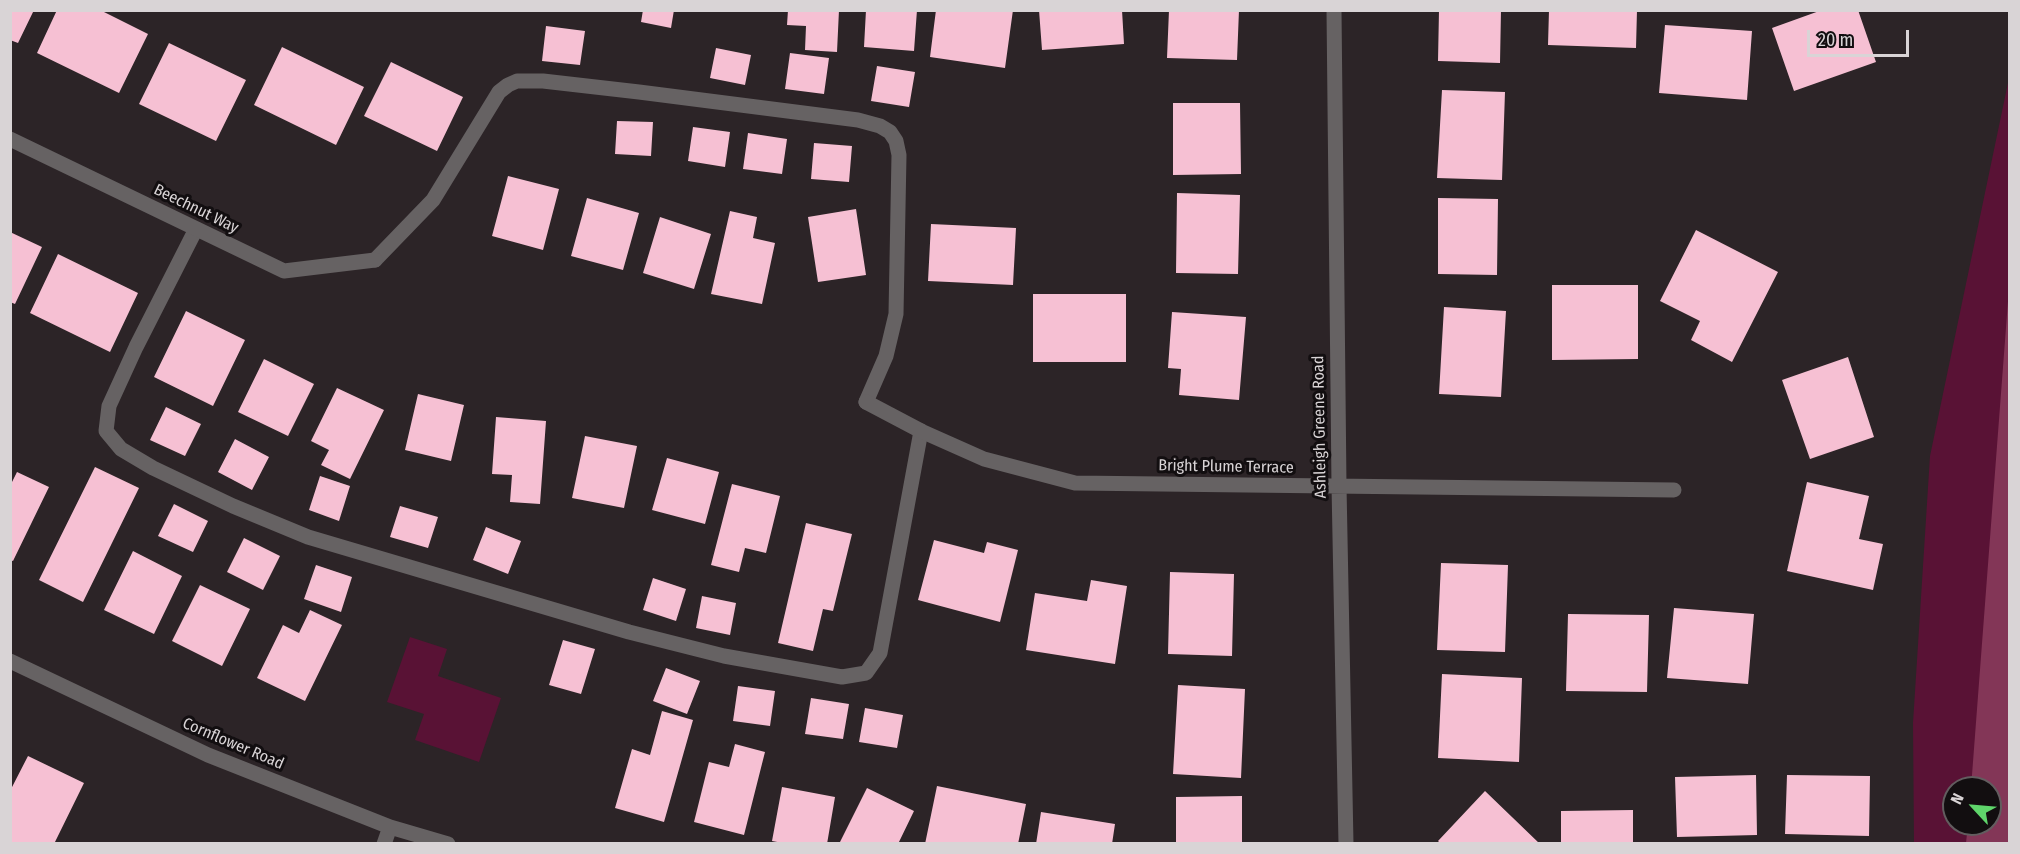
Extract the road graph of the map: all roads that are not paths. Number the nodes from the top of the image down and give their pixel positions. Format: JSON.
{"nodes":[{"id":1,"x":1334,"y":10,"type":"edge"},
{"id":2,"x":10,"y":139,"type":"edge"},
{"id":3,"x":196,"y":229,"type":"junction"},
{"id":4,"x":866,"y":402,"type":"joint"},
{"id":5,"x":921,"y":431,"type":"junction"},
{"id":6,"x":1339,"y":486,"type":"junction"},
{"id":7,"x":1674,"y":490,"type":"dead end"},
{"id":8,"x":10,"y":661,"type":"edge"},
{"id":9,"x":390,"y":827,"type":"junction"},
{"id":10,"x":384,"y":843,"type":"edge"},
{"id":11,"x":448,"y":843,"type":"edge"},
{"id":12,"x":1346,"y":843,"type":"edge"}],
"edges":[{"from":1,"to":6,"type":"street","name":"Ashleigh Greene Road"},
{"from":2,"to":3,"type":"street","name":"Beechnut Way"},
{"from":3,"to":4,"type":"street","name":"Beechnut Way"},
{"from":3,"to":5,"type":"street"},
{"from":4,"to":5,"type":"street","name":"Bright Plume Terrace"},
{"from":5,"to":6,"type":"street","name":"Bright Plume Terrace"},
{"from":6,"to":7,"type":"street","name":"Bright Plume Terrace"},
{"from":6,"to":12,"type":"street","name":"Ashleigh Greene Road"},
{"from":8,"to":9,"type":"street","name":"Cornflower Road"},
{"from":9,"to":10,"type":"street"},
{"from":9,"to":11,"type":"street","name":"Cornflower Road"}]}
